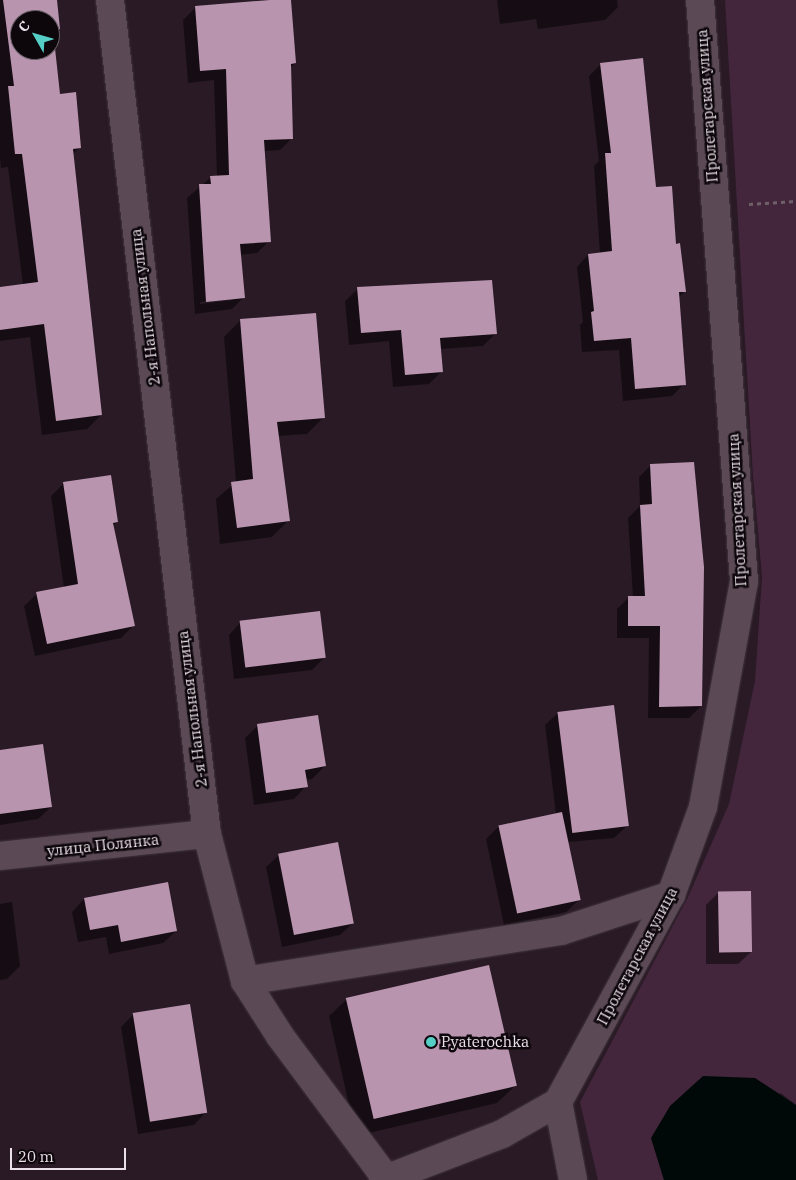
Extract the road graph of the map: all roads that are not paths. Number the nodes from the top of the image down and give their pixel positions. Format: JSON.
{"nodes":[{"id":1,"x":110,"y":0,"type":"edge"},
{"id":2,"x":700,"y":0,"type":"edge"},
{"id":3,"x":207,"y":834,"type":"junction"},
{"id":4,"x":0,"y":856,"type":"edge"},
{"id":5,"x":671,"y":895,"type":"junction"},
{"id":6,"x":245,"y":981,"type":"junction"},
{"id":7,"x":558,"y":1102,"type":"junction"},
{"id":8,"x":385,"y":1179,"type":"edge"},
{"id":9,"x":573,"y":1180,"type":"edge"}],
"edges":[{"from":1,"to":3,"type":"street","name":"2-я Напольная улица"},
{"from":2,"to":5,"type":"street","name":"Пролетарская улица"},
{"from":3,"to":4,"type":"street","name":"улица Полянка"},
{"from":3,"to":6,"type":"street","name":"2-я Напольная улица"},
{"from":5,"to":6,"type":"street"},
{"from":5,"to":7,"type":"street","name":"Пролетарская улица"},
{"from":6,"to":8,"type":"street","name":"2-я Напольная улица"},
{"from":7,"to":8,"type":"street"},
{"from":7,"to":9,"type":"street"}]}
